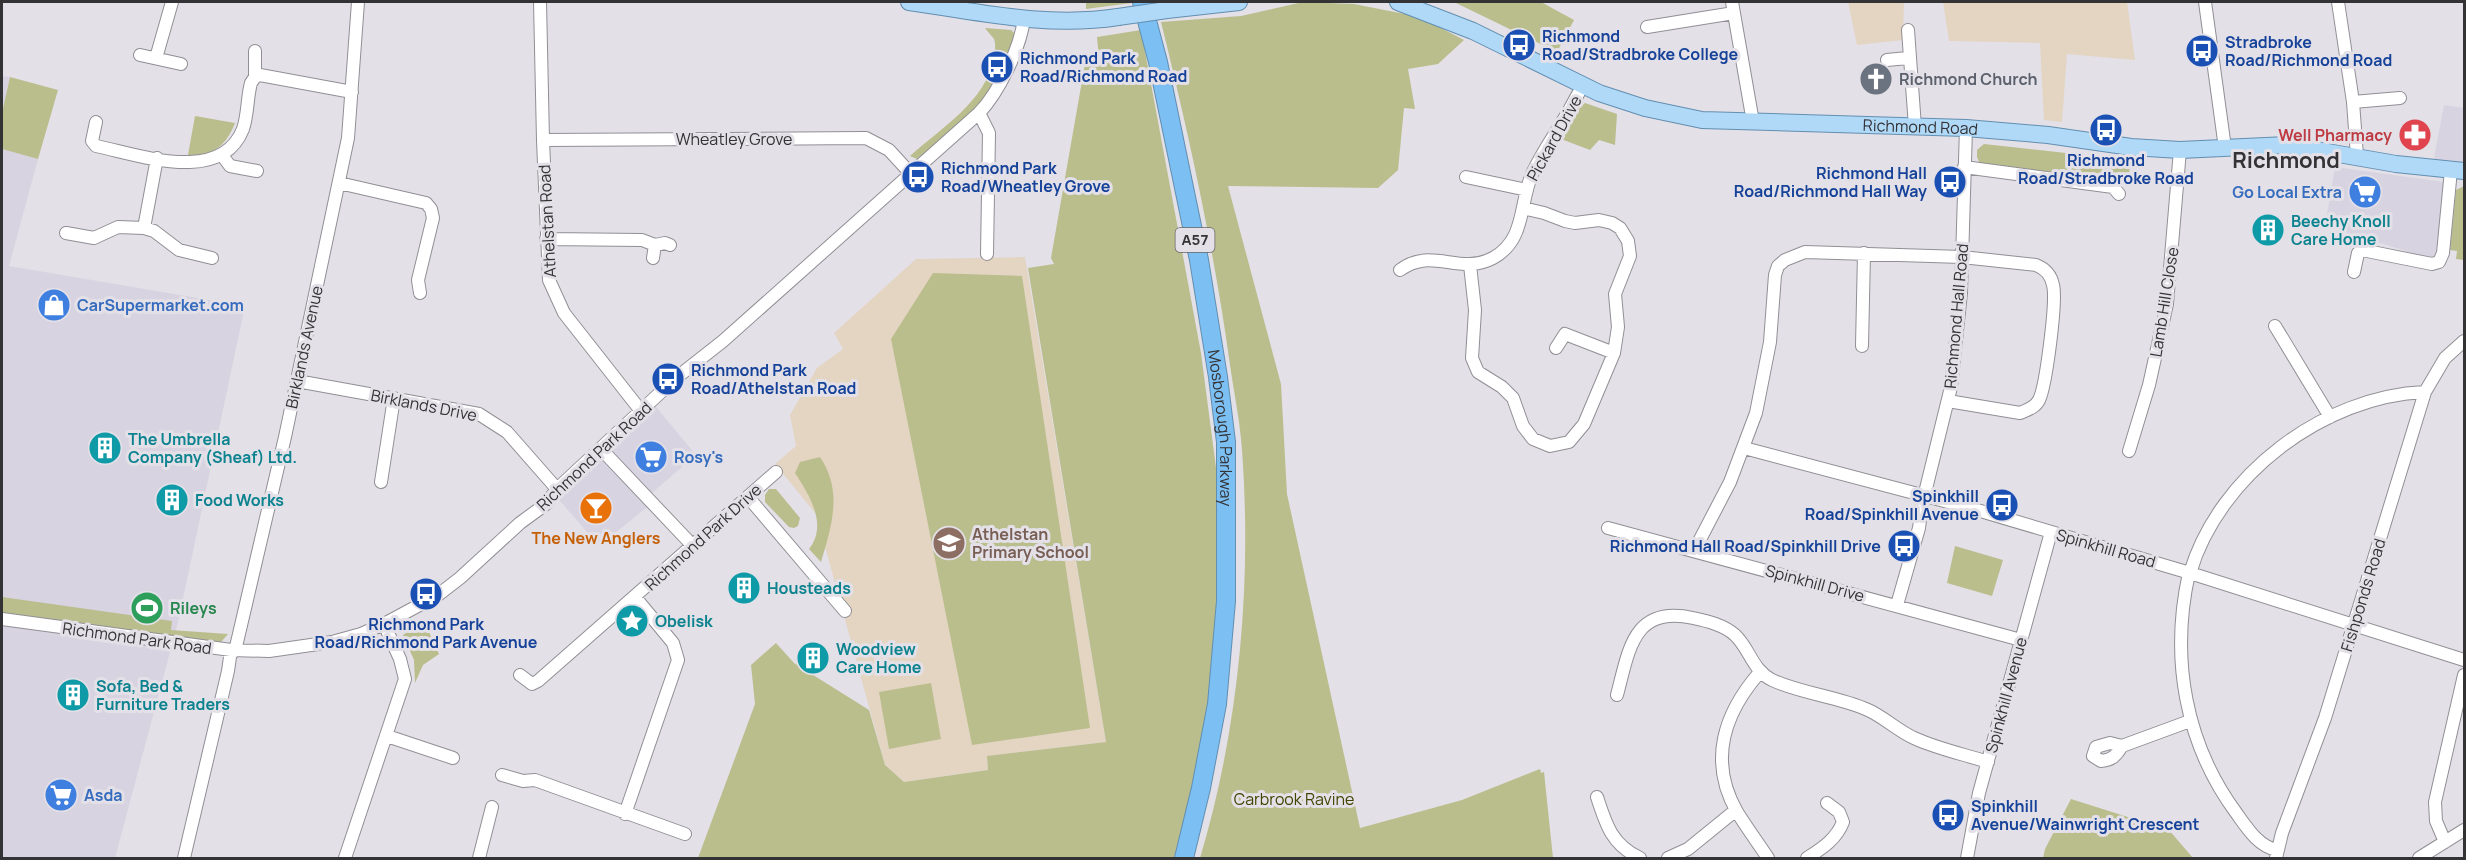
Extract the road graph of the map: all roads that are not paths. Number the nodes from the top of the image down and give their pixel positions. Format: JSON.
{"nodes":[{"id":1,"x":172,"y":2,"type":"edge"},
{"id":2,"x":358,"y":2,"type":"edge"},
{"id":3,"x":540,"y":2,"type":"edge"},
{"id":4,"x":912,"y":2,"type":"edge"},
{"id":5,"x":1142,"y":2,"type":"edge"},
{"id":6,"x":1239,"y":2,"type":"edge"},
{"id":7,"x":1398,"y":2,"type":"edge"},
{"id":8,"x":2205,"y":2,"type":"edge"},
{"id":9,"x":2338,"y":2,"type":"edge"},
{"id":10,"x":1733,"y":7,"type":"edge"},
{"id":11,"x":1024,"y":18,"type":"junction"},
{"id":12,"x":1647,"y":27,"type":"dead end"},
{"id":13,"x":1908,"y":30,"type":"dead end"},
{"id":14,"x":255,"y":51,"type":"dead end"},
{"id":15,"x":140,"y":55,"type":"dead end"},
{"id":16,"x":156,"y":58,"type":"junction"},
{"id":17,"x":1908,"y":58,"type":"junction"},
{"id":18,"x":1887,"y":60,"type":"dead end"},
{"id":19,"x":181,"y":64,"type":"dead end"},
{"id":20,"x":255,"y":77,"type":"junction"},
{"id":21,"x":1583,"y":86,"type":"junction"},
{"id":22,"x":352,"y":92,"type":"junction"},
{"id":23,"x":2400,"y":98,"type":"dead end"},
{"id":24,"x":2354,"y":102,"type":"junction"},
{"id":25,"x":979,"y":113,"type":"junction"},
{"id":26,"x":96,"y":122,"type":"dead end"},
{"id":27,"x":1753,"y":122,"type":"junction"},
{"id":28,"x":1915,"y":127,"type":"junction"},
{"id":29,"x":1966,"y":128,"type":"junction"},
{"id":30,"x":543,"y":140,"type":"junction"},
{"id":31,"x":2224,"y":148,"type":"junction"},
{"id":32,"x":2180,"y":150,"type":"junction"},
{"id":33,"x":222,"y":155,"type":"junction"},
{"id":34,"x":2357,"y":156,"type":"junction"},
{"id":35,"x":157,"y":158,"type":"junction"},
{"id":36,"x":1964,"y":167,"type":"junction"},
{"id":37,"x":257,"y":171,"type":"dead end"},
{"id":38,"x":2458,"y":171,"type":"edge"},
{"id":39,"x":911,"y":174,"type":"junction"},
{"id":40,"x":1466,"y":177,"type":"dead end"},
{"id":41,"x":339,"y":183,"type":"junction"},
{"id":42,"x":1527,"y":190,"type":"junction"},
{"id":43,"x":2120,"y":194,"type":"dead end"},
{"id":44,"x":1523,"y":208,"type":"junction"},
{"id":45,"x":144,"y":228,"type":"junction"},
{"id":46,"x":66,"y":233,"type":"dead end"},
{"id":47,"x":546,"y":239,"type":"junction"},
{"id":48,"x":655,"y":245,"type":"junction"},
{"id":49,"x":670,"y":245,"type":"dead end"},
{"id":50,"x":1864,"y":253,"type":"junction"},
{"id":51,"x":987,"y":254,"type":"dead end"},
{"id":52,"x":1962,"y":257,"type":"junction"},
{"id":53,"x":212,"y":258,"type":"dead end"},
{"id":54,"x":653,"y":258,"type":"dead end"},
{"id":55,"x":1470,"y":265,"type":"junction"},
{"id":56,"x":1400,"y":270,"type":"dead end"},
{"id":57,"x":2354,"y":272,"type":"dead end"},
{"id":58,"x":420,"y":293,"type":"dead end"},
{"id":59,"x":2275,"y":326,"type":"dead end"},
{"id":60,"x":2464,"y":341,"type":"edge"},
{"id":61,"x":1862,"y":346,"type":"dead end"},
{"id":62,"x":1556,"y":348,"type":"dead end"},
{"id":63,"x":1614,"y":353,"type":"junction"},
{"id":64,"x":297,"y":381,"type":"junction"},
{"id":65,"x":2425,"y":392,"type":"junction"},
{"id":66,"x":394,"y":398,"type":"junction"},
{"id":67,"x":1948,"y":400,"type":"junction"},
{"id":68,"x":641,"y":411,"type":"junction"},
{"id":69,"x":2330,"y":417,"type":"junction"},
{"id":70,"x":1744,"y":448,"type":"junction"},
{"id":71,"x":602,"y":450,"type":"junction"},
{"id":72,"x":2129,"y":452,"type":"dead end"},
{"id":73,"x":776,"y":472,"type":"dead end"},
{"id":74,"x":381,"y":482,"type":"dead end"},
{"id":75,"x":557,"y":489,"type":"junction"},
{"id":76,"x":1924,"y":496,"type":"junction"},
{"id":77,"x":748,"y":497,"type":"junction"},
{"id":78,"x":1608,"y":528,"type":"dead end"},
{"id":79,"x":2051,"y":532,"type":"junction"},
{"id":80,"x":693,"y":546,"type":"junction"},
{"id":81,"x":1694,"y":551,"type":"junction"},
{"id":82,"x":2190,"y":573,"type":"junction"},
{"id":83,"x":636,"y":597,"type":"junction"},
{"id":84,"x":1898,"y":605,"type":"junction"},
{"id":85,"x":845,"y":611,"type":"dead end"},
{"id":86,"x":2,"y":619,"type":"edge"},
{"id":87,"x":384,"y":624,"type":"junction"},
{"id":88,"x":2354,"y":625,"type":"junction"},
{"id":89,"x":2021,"y":640,"type":"junction"},
{"id":90,"x":233,"y":651,"type":"junction"},
{"id":91,"x":2464,"y":660,"type":"edge"},
{"id":92,"x":1760,"y":672,"type":"junction"},
{"id":93,"x":520,"y":675,"type":"dead end"},
{"id":94,"x":2464,"y":675,"type":"edge"},
{"id":95,"x":1617,"y":695,"type":"dead end"},
{"id":96,"x":2190,"y":721,"type":"junction"},
{"id":97,"x":387,"y":736,"type":"junction"},
{"id":98,"x":2122,"y":746,"type":"dead end"},
{"id":99,"x":453,"y":758,"type":"dead end"},
{"id":100,"x":1988,"y":762,"type":"junction"},
{"id":101,"x":502,"y":775,"type":"dead end"},
{"id":102,"x":1597,"y":797,"type":"dead end"},
{"id":103,"x":1827,"y":803,"type":"dead end"},
{"id":104,"x":492,"y":807,"type":"dead end"},
{"id":105,"x":1736,"y":810,"type":"junction"},
{"id":106,"x":625,"y":814,"type":"junction"},
{"id":107,"x":2464,"y":830,"type":"edge"},
{"id":108,"x":685,"y":834,"type":"dead end"},
{"id":109,"x":2445,"y":842,"type":"junction"},
{"id":110,"x":2276,"y":854,"type":"edge"},
{"id":111,"x":184,"y":858,"type":"edge"},
{"id":112,"x":345,"y":858,"type":"edge"},
{"id":113,"x":479,"y":858,"type":"edge"},
{"id":114,"x":1184,"y":858,"type":"edge"},
{"id":115,"x":1640,"y":858,"type":"edge"},
{"id":116,"x":1668,"y":858,"type":"edge"},
{"id":117,"x":1768,"y":858,"type":"edge"},
{"id":118,"x":1806,"y":858,"type":"edge"},
{"id":119,"x":1967,"y":858,"type":"edge"},
{"id":120,"x":2422,"y":858,"type":"edge"}],
"edges":[{"from":1,"to":16,"type":"street"},
{"from":2,"to":22,"type":"street","name":"Birklands Avenue"},
{"from":3,"to":30,"type":"street","name":"Athelstan Road"},
{"from":4,"to":11,"type":"main road"},
{"from":5,"to":114,"type":"highway","name":"Mosborough Parkway","number":"A57"},
{"from":6,"to":11,"type":"main road","bridge":true},
{"from":7,"to":21,"type":"main road","name":"Richmond Road"},
{"from":8,"to":31,"type":"street"},
{"from":9,"to":24,"type":"street"},
{"from":10,"to":12,"type":"street"},
{"from":10,"to":27,"type":"street"},
{"from":11,"to":25,"type":"street","name":"Richmond Park Road"},
{"from":13,"to":17,"type":"street"},
{"from":14,"to":20,"type":"street"},
{"from":15,"to":16,"type":"street"},
{"from":16,"to":19,"type":"street"},
{"from":17,"to":18,"type":"street"},
{"from":17,"to":28,"type":"street"},
{"from":20,"to":22,"type":"street"},
{"from":20,"to":33,"type":"street"},
{"from":21,"to":27,"type":"main road","name":"Richmond Road"},
{"from":21,"to":42,"type":"street","name":"Pickard Drive"},
{"from":22,"to":41,"type":"street","name":"Birklands Avenue"},
{"from":23,"to":24,"type":"street"},
{"from":24,"to":34,"type":"street"},
{"from":25,"to":39,"type":"street","name":"Richmond Park Road"},
{"from":25,"to":51,"type":"street"},
{"from":26,"to":35,"type":"street"},
{"from":27,"to":28,"type":"main road","name":"Richmond Road"},
{"from":28,"to":29,"type":"main road","name":"Richmond Road"},
{"from":29,"to":32,"type":"main road","name":"Richmond Road"},
{"from":29,"to":36,"type":"street","name":"Richmond Hall Road"},
{"from":30,"to":39,"type":"street","name":"Wheatley Grove"},
{"from":30,"to":47,"type":"street","name":"Athelstan Road"},
{"from":31,"to":32,"type":"main road","name":"Richmond Road"},
{"from":31,"to":34,"type":"main road","name":"Richmond Road"},
{"from":32,"to":72,"type":"street","name":"Lamb Hill Close"},
{"from":33,"to":35,"type":"street"},
{"from":33,"to":37,"type":"street"},
{"from":34,"to":38,"type":"main road","name":"Richmond Road"},
{"from":35,"to":45,"type":"street"},
{"from":36,"to":43,"type":"street"},
{"from":36,"to":52,"type":"street","name":"Richmond Hall Road"},
{"from":38,"to":57,"type":"street"},
{"from":39,"to":68,"type":"street","name":"Richmond Park Road"},
{"from":40,"to":42,"type":"street","name":"Pickard Drive"},
{"from":41,"to":58,"type":"street"},
{"from":41,"to":64,"type":"street","name":"Birklands Avenue"},
{"from":42,"to":44,"type":"street","name":"Pickard Drive"},
{"from":44,"to":55,"type":"street","name":"Pickard Drive"},
{"from":44,"to":63,"type":"street"},
{"from":45,"to":46,"type":"street"},
{"from":45,"to":53,"type":"street"},
{"from":47,"to":48,"type":"street"},
{"from":47,"to":68,"type":"street","name":"Athelstan Road"},
{"from":48,"to":49,"type":"street"},
{"from":48,"to":54,"type":"street"},
{"from":50,"to":52,"type":"street"},
{"from":50,"to":61,"type":"street"},
{"from":50,"to":70,"type":"street"},
{"from":52,"to":67,"type":"street","name":"Richmond Hall Road"},
{"from":52,"to":67,"type":"street"},
{"from":55,"to":56,"type":"street"},
{"from":55,"to":63,"type":"street"},
{"from":59,"to":69,"type":"street"},
{"from":60,"to":65,"type":"street","name":"Fishponds Road"},
{"from":62,"to":63,"type":"street"},
{"from":64,"to":66,"type":"street","name":"Birklands Drive"},
{"from":64,"to":90,"type":"street","name":"Birklands Avenue"},
{"from":65,"to":69,"type":"street"},
{"from":65,"to":88,"type":"street","name":"Fishponds Road"},
{"from":66,"to":74,"type":"street"},
{"from":66,"to":75,"type":"street","name":"Birklands Drive"},
{"from":67,"to":76,"type":"street","name":"Richmond Hall Road"},
{"from":68,"to":71,"type":"street","name":"Richmond Park Road"},
{"from":69,"to":82,"type":"street"},
{"from":70,"to":76,"type":"street","name":"Spinkhill Road"},
{"from":70,"to":81,"type":"street"},
{"from":71,"to":75,"type":"street","name":"Richmond Park Road"},
{"from":71,"to":80,"type":"street"},
{"from":73,"to":77,"type":"street","name":"Richmond Park Drive"},
{"from":75,"to":87,"type":"street","name":"Richmond Park Road"},
{"from":76,"to":79,"type":"street","name":"Spinkhill Road"},
{"from":76,"to":84,"type":"street","name":"Richmond Hall Road"},
{"from":77,"to":80,"type":"street","name":"Richmond Park Drive"},
{"from":77,"to":85,"type":"street"},
{"from":78,"to":81,"type":"street","name":"Spinkhill Drive"},
{"from":79,"to":82,"type":"street","name":"Spinkhill Road"},
{"from":79,"to":89,"type":"street","name":"Spinkhill Avenue"},
{"from":80,"to":83,"type":"street","name":"Richmond Park Drive"},
{"from":81,"to":84,"type":"street","name":"Spinkhill Drive"},
{"from":82,"to":88,"type":"street","name":"Spinkhill Road"},
{"from":82,"to":96,"type":"street"},
{"from":83,"to":93,"type":"street","name":"Richmond Park Drive"},
{"from":83,"to":106,"type":"street"},
{"from":84,"to":89,"type":"street","name":"Spinkhill Drive"},
{"from":86,"to":90,"type":"street","name":"Richmond Park Road"},
{"from":87,"to":90,"type":"street","name":"Richmond Park Road"},
{"from":87,"to":97,"type":"street"},
{"from":88,"to":91,"type":"street","name":"Spinkhill Road"},
{"from":88,"to":110,"type":"street","name":"Fishponds Road"},
{"from":89,"to":100,"type":"street","name":"Spinkhill Avenue"},
{"from":90,"to":111,"type":"street","name":"Birklands Avenue"},
{"from":92,"to":95,"type":"street"},
{"from":92,"to":100,"type":"street"},
{"from":92,"to":105,"type":"street"},
{"from":94,"to":109,"type":"street"},
{"from":96,"to":98,"type":"street"},
{"from":96,"to":110,"type":"street"},
{"from":97,"to":99,"type":"street"},
{"from":97,"to":112,"type":"street"},
{"from":100,"to":119,"type":"street","name":"Spinkhill Avenue"},
{"from":101,"to":106,"type":"street"},
{"from":102,"to":115,"type":"street"},
{"from":103,"to":118,"type":"street"},
{"from":104,"to":113,"type":"street"},
{"from":105,"to":116,"type":"street"},
{"from":105,"to":117,"type":"street"},
{"from":106,"to":108,"type":"street"},
{"from":107,"to":109,"type":"street"},
{"from":109,"to":120,"type":"street"}]}
